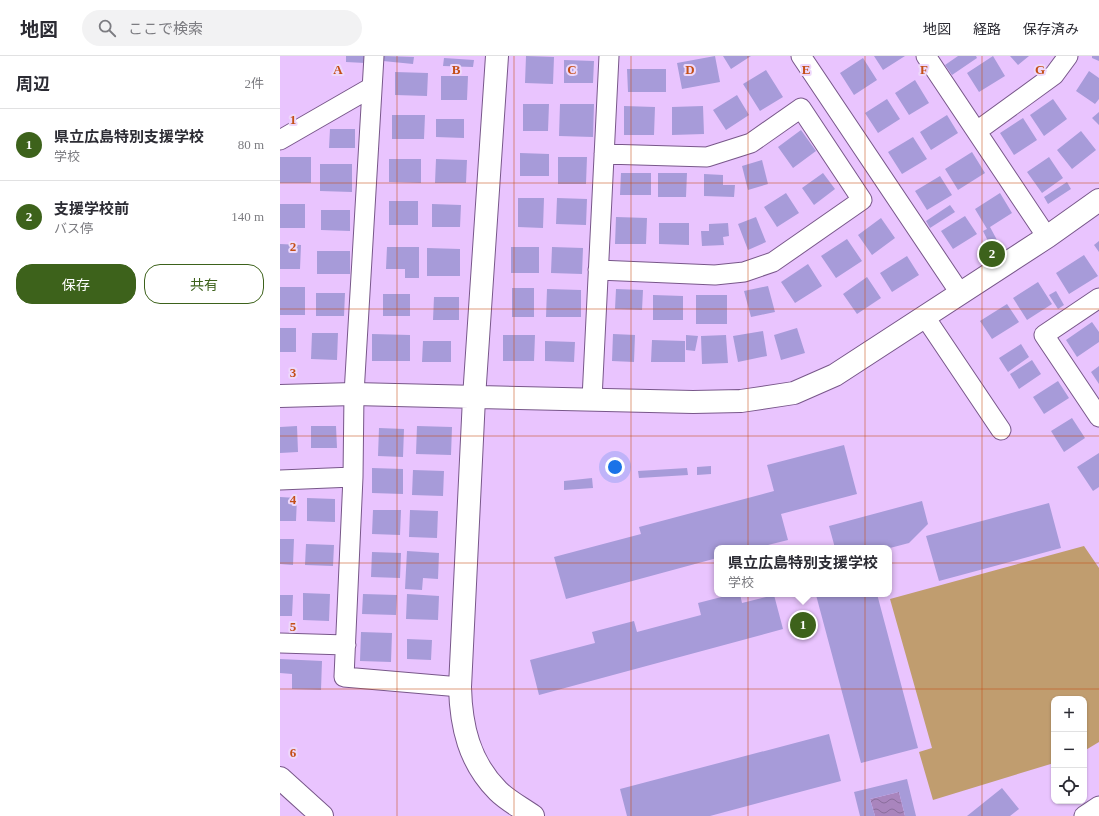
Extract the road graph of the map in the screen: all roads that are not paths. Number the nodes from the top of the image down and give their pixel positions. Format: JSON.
{"nodes":[{"id":1,"x":374,"y":56,"type":"edge"},
{"id":2,"x":497,"y":56,"type":"edge"},
{"id":3,"x":609,"y":56,"type":"edge"},
{"id":4,"x":801,"y":56,"type":"edge"},
{"id":5,"x":926,"y":56,"type":"edge"},
{"id":6,"x":1068,"y":56,"type":"edge"},
{"id":7,"x":372,"y":87,"type":"junction"},
{"id":8,"x":977,"y":131,"type":"junction"},
{"id":9,"x":280,"y":140,"type":"edge"},
{"id":10,"x":604,"y":154,"type":"junction"},
{"id":11,"x":1099,"y":200,"type":"edge"},
{"id":12,"x":1047,"y":237,"type":"junction"},
{"id":13,"x":598,"y":270,"type":"junction"},
{"id":14,"x":960,"y":293,"type":"junction"},
{"id":15,"x":1099,"y":298,"type":"edge"},
{"id":16,"x":925,"y":317,"type":"junction"},
{"id":17,"x":354,"y":394,"type":"junction"},
{"id":18,"x":280,"y":396,"type":"edge"},
{"id":19,"x":474,"y":398,"type":"junction"},
{"id":20,"x":592,"y":399,"type":"junction"},
{"id":21,"x":1099,"y":417,"type":"edge"},
{"id":22,"x":1001,"y":430,"type":"dead end"},
{"id":23,"x":353,"y":477,"type":"junction"},
{"id":24,"x":280,"y":480,"type":"edge"},
{"id":25,"x":280,"y":643,"type":"edge"},
{"id":26,"x":346,"y":645,"type":"junction"},
{"id":27,"x":460,"y":687,"type":"junction"},
{"id":28,"x":280,"y":778,"type":"edge"},
{"id":29,"x":1099,"y":806,"type":"edge"},
{"id":30,"x":322,"y":816,"type":"edge"},
{"id":31,"x":533,"y":816,"type":"edge"},
{"id":32,"x":1084,"y":816,"type":"edge"}],
"edges":[{"from":1,"to":7,"type":"street"},
{"from":2,"to":19,"type":"street"},
{"from":3,"to":10,"type":"street"},
{"from":4,"to":14,"type":"street"},
{"from":5,"to":8,"type":"street"},
{"from":6,"to":8,"type":"street"},
{"from":7,"to":9,"type":"street"},
{"from":7,"to":17,"type":"street"},
{"from":8,"to":12,"type":"street"},
{"from":10,"to":13,"type":"street"},
{"from":10,"to":13,"type":"street"},
{"from":11,"to":12,"type":"street"},
{"from":12,"to":14,"type":"street"},
{"from":13,"to":20,"type":"street"},
{"from":14,"to":16,"type":"street"},
{"from":15,"to":21,"type":"street"},
{"from":16,"to":20,"type":"street"},
{"from":16,"to":22,"type":"street"},
{"from":17,"to":18,"type":"street"},
{"from":17,"to":19,"type":"street"},
{"from":17,"to":23,"type":"street"},
{"from":19,"to":20,"type":"street"},
{"from":19,"to":27,"type":"street"},
{"from":23,"to":24,"type":"street"},
{"from":23,"to":26,"type":"street"},
{"from":25,"to":26,"type":"street"},
{"from":26,"to":27,"type":"street"},
{"from":27,"to":31,"type":"street"},
{"from":28,"to":30,"type":"street"},
{"from":29,"to":32,"type":"street"}]}
